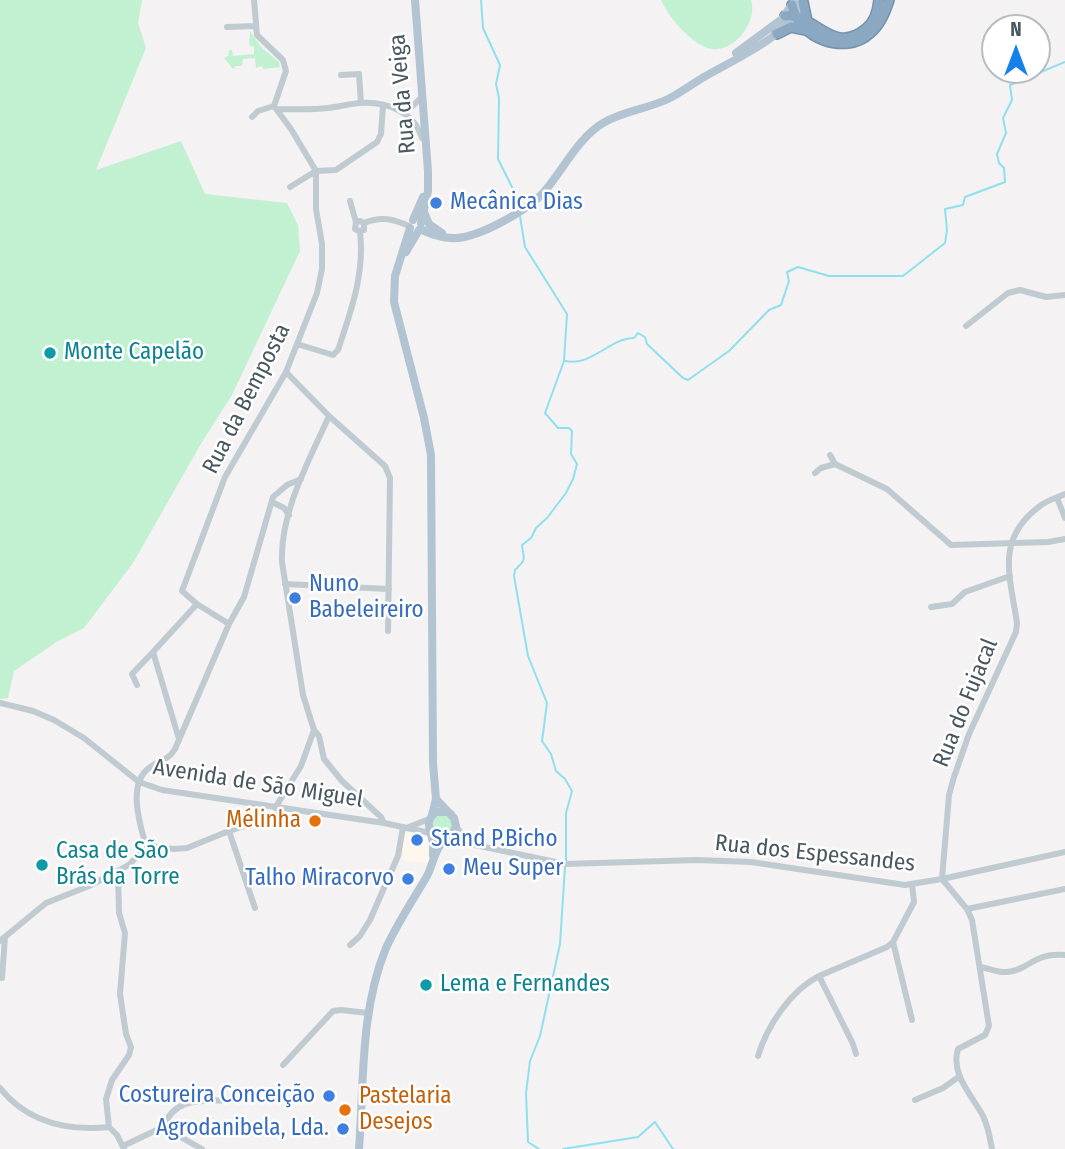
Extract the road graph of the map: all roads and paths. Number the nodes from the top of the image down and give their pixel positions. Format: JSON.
{"nodes":[{"id":1,"x":254,"y":0,"type":"edge"},
{"id":2,"x":415,"y":0,"type":"edge"},
{"id":3,"x":879,"y":0,"type":"edge"},
{"id":4,"x":889,"y":0,"type":"edge"},
{"id":5,"x":799,"y":2,"type":"edge"},
{"id":6,"x":790,"y":16,"type":"junction"},
{"id":7,"x":255,"y":26,"type":"junction"},
{"id":8,"x":808,"y":26,"type":"junction"},
{"id":9,"x":227,"y":27,"type":"dead end"},
{"id":10,"x":776,"y":34,"type":"junction"},
{"id":11,"x":341,"y":75,"type":"dead end"},
{"id":12,"x":700,"y":79,"type":"junction"},
{"id":13,"x":422,"y":97,"type":"junction"},
{"id":14,"x":361,"y":103,"type":"junction"},
{"id":15,"x":383,"y":106,"type":"junction"},
{"id":16,"x":276,"y":108,"type":"junction"},
{"id":17,"x":406,"y":112,"type":"junction"},
{"id":18,"x":252,"y":117,"type":"dead end"},
{"id":19,"x":426,"y":140,"type":"junction"},
{"id":20,"x":316,"y":171,"type":"junction"},
{"id":21,"x":428,"y":185,"type":"junction"},
{"id":22,"x":290,"y":187,"type":"dead end"},
{"id":23,"x":350,"y":201,"type":"dead end"},
{"id":24,"x":424,"y":211,"type":"junction"},
{"id":25,"x":356,"y":222,"type":"junction"},
{"id":26,"x":364,"y":223,"type":"junction"},
{"id":27,"x":416,"y":225,"type":"junction"},
{"id":28,"x":433,"y":231,"type":"junction"},
{"id":29,"x":360,"y":232,"type":"junction"},
{"id":30,"x":413,"y":242,"type":"junction"},
{"id":31,"x":404,"y":254,"type":"junction"},
{"id":32,"x":1065,"y":295,"type":"edge"},
{"id":33,"x":966,"y":326,"type":"dead end"},
{"id":34,"x":297,"y":344,"type":"junction"},
{"id":35,"x":286,"y":372,"type":"junction"},
{"id":36,"x":329,"y":415,"type":"junction"},
{"id":37,"x":830,"y":455,"type":"dead end"},
{"id":38,"x":835,"y":464,"type":"junction"},
{"id":39,"x":816,"y":473,"type":"dead end"},
{"id":40,"x":301,"y":479,"type":"junction"},
{"id":41,"x":1065,"y":494,"type":"edge"},
{"id":42,"x":1057,"y":498,"type":"junction"},
{"id":43,"x":271,"y":502,"type":"junction"},
{"id":44,"x":289,"y":515,"type":"junction"},
{"id":45,"x":1065,"y":517,"type":"edge"},
{"id":46,"x":1065,"y":539,"type":"edge"},
{"id":47,"x":1011,"y":542,"type":"junction"},
{"id":48,"x":1010,"y":576,"type":"junction"},
{"id":49,"x":285,"y":584,"type":"junction"},
{"id":50,"x":389,"y":589,"type":"junction"},
{"id":51,"x":197,"y":604,"type":"junction"},
{"id":52,"x":931,"y":607,"type":"dead end"},
{"id":53,"x":229,"y":624,"type":"junction"},
{"id":54,"x":388,"y":631,"type":"dead end"},
{"id":55,"x":153,"y":653,"type":"junction"},
{"id":56,"x":137,"y":685,"type":"dead end"},
{"id":57,"x":0,"y":703,"type":"edge"},
{"id":58,"x":314,"y":730,"type":"junction"},
{"id":59,"x":178,"y":739,"type":"junction"},
{"id":60,"x":139,"y":782,"type":"junction"},
{"id":61,"x":436,"y":799,"type":"junction"},
{"id":62,"x":279,"y":809,"type":"junction"},
{"id":63,"x":451,"y":814,"type":"junction"},
{"id":64,"x":431,"y":817,"type":"junction"},
{"id":65,"x":384,"y":823,"type":"junction"},
{"id":66,"x":456,"y":826,"type":"junction"},
{"id":67,"x":405,"y":827,"type":"junction"},
{"id":68,"x":229,"y":831,"type":"junction"},
{"id":69,"x":431,"y":834,"type":"junction"},
{"id":70,"x":445,"y":839,"type":"junction"},
{"id":71,"x":476,"y":844,"type":"junction"},
{"id":72,"x":146,"y":846,"type":"junction"},
{"id":73,"x":1065,"y":852,"type":"edge"},
{"id":74,"x":433,"y":862,"type":"junction"},
{"id":75,"x":118,"y":871,"type":"junction"},
{"id":76,"x":942,"y":879,"type":"junction"},
{"id":77,"x":912,"y":884,"type":"junction"},
{"id":78,"x":1065,"y":889,"type":"edge"},
{"id":79,"x":256,"y":908,"type":"dead end"},
{"id":80,"x":967,"y":909,"type":"junction"},
{"id":81,"x":2,"y":939,"type":"edge"},
{"id":82,"x":893,"y":942,"type":"junction"},
{"id":83,"x":350,"y":945,"type":"dead end"},
{"id":84,"x":1065,"y":955,"type":"edge"},
{"id":85,"x":980,"y":967,"type":"junction"},
{"id":86,"x":819,"y":976,"type":"junction"},
{"id":87,"x":2,"y":978,"type":"dead end"},
{"id":88,"x":368,"y":1013,"type":"junction"},
{"id":89,"x":912,"y":1020,"type":"dead end"},
{"id":90,"x":856,"y":1054,"type":"dead end"},
{"id":91,"x":758,"y":1056,"type":"dead end"},
{"id":92,"x":283,"y":1065,"type":"dead end"},
{"id":93,"x":960,"y":1076,"type":"junction"},
{"id":94,"x":0,"y":1087,"type":"edge"},
{"id":95,"x":228,"y":1100,"type":"dead end"},
{"id":96,"x":915,"y":1100,"type":"dead end"},
{"id":97,"x":109,"y":1127,"type":"junction"},
{"id":98,"x":163,"y":1127,"type":"junction"},
{"id":99,"x":124,"y":1147,"type":"edge"},
{"id":100,"x":202,"y":1149,"type":"edge"},
{"id":101,"x":359,"y":1149,"type":"edge"},
{"id":102,"x":992,"y":1149,"type":"edge"}],
"edges":[{"from":1,"to":7,"type":"street"},
{"from":2,"to":13,"type":"main road","name":"Rua da Veiga"},
{"from":3,"to":8,"type":"highway"},
{"from":4,"to":8,"type":"highway"},
{"from":5,"to":6,"type":"highway"},
{"from":5,"to":8,"type":"highway"},
{"from":6,"to":8,"type":"highway"},
{"from":6,"to":10,"type":"main road"},
{"from":6,"to":12,"type":"main road"},
{"from":7,"to":9,"type":"street"},
{"from":7,"to":16,"type":"street"},
{"from":8,"to":10,"type":"highway"},
{"from":10,"to":12,"type":"main road"},
{"from":11,"to":14,"type":"street"},
{"from":12,"to":28,"type":"main road"},
{"from":13,"to":17,"type":"street"},
{"from":13,"to":19,"type":"main road","name":"Rua da Veiga"},
{"from":14,"to":15,"type":"street"},
{"from":14,"to":16,"type":"street"},
{"from":15,"to":17,"type":"street"},
{"from":15,"to":20,"type":"street"},
{"from":16,"to":18,"type":"street"},
{"from":16,"to":20,"type":"street"},
{"from":17,"to":19,"type":"street"},
{"from":19,"to":21,"type":"main road","name":"Rua da Veiga"},
{"from":20,"to":22,"type":"street"},
{"from":20,"to":34,"type":"street","name":"Rua da Bemposta"},
{"from":21,"to":24,"type":"main road","name":"Rua da Veiga"},
{"from":21,"to":27,"type":"main road","name":"Rua da Veiga"},
{"from":23,"to":25,"type":"street"},
{"from":24,"to":27,"type":"main road","name":"Rua da Veiga"},
{"from":24,"to":28,"type":"main road"},
{"from":25,"to":26,"type":"street"},
{"from":25,"to":29,"type":"street"},
{"from":26,"to":27,"type":"street"},
{"from":26,"to":29,"type":"street"},
{"from":27,"to":28,"type":"main road"},
{"from":27,"to":30,"type":"main road"},
{"from":27,"to":31,"type":"main road"},
{"from":28,"to":30,"type":"main road"},
{"from":29,"to":34,"type":"street"},
{"from":30,"to":31,"type":"main road"},
{"from":31,"to":61,"type":"main road"},
{"from":32,"to":33,"type":"street"},
{"from":34,"to":35,"type":"street","name":"Rua da Bemposta"},
{"from":35,"to":36,"type":"street"},
{"from":35,"to":51,"type":"street","name":"Rua da Bemposta"},
{"from":36,"to":40,"type":"street"},
{"from":36,"to":50,"type":"street"},
{"from":37,"to":38,"type":"street"},
{"from":38,"to":39,"type":"street"},
{"from":38,"to":47,"type":"street"},
{"from":40,"to":43,"type":"street"},
{"from":40,"to":44,"type":"street"},
{"from":41,"to":42,"type":"street"},
{"from":42,"to":45,"type":"street"},
{"from":42,"to":47,"type":"street"},
{"from":43,"to":44,"type":"street"},
{"from":43,"to":53,"type":"street"},
{"from":44,"to":49,"type":"street"},
{"from":46,"to":47,"type":"street"},
{"from":47,"to":48,"type":"street","name":"Rua do Fujacal"},
{"from":48,"to":52,"type":"street"},
{"from":48,"to":76,"type":"street","name":"Rua do Fujacal"},
{"from":49,"to":50,"type":"street"},
{"from":49,"to":58,"type":"street"},
{"from":50,"to":54,"type":"street"},
{"from":51,"to":53,"type":"street"},
{"from":51,"to":55,"type":"street"},
{"from":53,"to":59,"type":"street"},
{"from":55,"to":56,"type":"street"},
{"from":55,"to":59,"type":"street"},
{"from":57,"to":60,"type":"street","name":"Avenida de São Miguel"},
{"from":58,"to":62,"type":"street"},
{"from":58,"to":65,"type":"street"},
{"from":59,"to":60,"type":"street"},
{"from":60,"to":62,"type":"street","name":"Avenida de São Miguel"},
{"from":60,"to":72,"type":"street"},
{"from":61,"to":63,"type":"main road"},
{"from":61,"to":64,"type":"main road"},
{"from":62,"to":65,"type":"street","name":"Avenida de São Miguel"},
{"from":62,"to":68,"type":"street"},
{"from":63,"to":64,"type":"main road"},
{"from":63,"to":66,"type":"main road"},
{"from":64,"to":67,"type":"street"},
{"from":64,"to":69,"type":"main road"},
{"from":65,"to":67,"type":"street","name":"Avenida de São Miguel"},
{"from":66,"to":70,"type":"main road"},
{"from":66,"to":71,"type":"street"},
{"from":67,"to":69,"type":"street","name":"Avenida de São Miguel"},
{"from":67,"to":83,"type":"street"},
{"from":68,"to":72,"type":"street"},
{"from":68,"to":79,"type":"street"},
{"from":69,"to":70,"type":"main road"},
{"from":69,"to":74,"type":"main road"},
{"from":70,"to":71,"type":"street","name":"Rua dos Espessandes"},
{"from":70,"to":74,"type":"main road"},
{"from":71,"to":77,"type":"street","name":"Rua dos Espessandes"},
{"from":72,"to":75,"type":"street"},
{"from":73,"to":76,"type":"street","name":"Rua dos Espessandes"},
{"from":74,"to":88,"type":"main road"},
{"from":75,"to":81,"type":"street"},
{"from":75,"to":97,"type":"street"},
{"from":76,"to":77,"type":"street","name":"Rua dos Espessandes"},
{"from":76,"to":80,"type":"street"},
{"from":77,"to":82,"type":"street"},
{"from":78,"to":80,"type":"street"},
{"from":80,"to":85,"type":"street"},
{"from":81,"to":87,"type":"street"},
{"from":82,"to":86,"type":"street"},
{"from":82,"to":89,"type":"street"},
{"from":84,"to":85,"type":"street"},
{"from":85,"to":93,"type":"street"},
{"from":86,"to":90,"type":"street"},
{"from":86,"to":91,"type":"street"},
{"from":88,"to":92,"type":"street"},
{"from":88,"to":101,"type":"main road"},
{"from":93,"to":96,"type":"street"},
{"from":93,"to":102,"type":"street"},
{"from":94,"to":97,"type":"street"},
{"from":95,"to":98,"type":"street"},
{"from":97,"to":99,"type":"street"},
{"from":98,"to":99,"type":"street"},
{"from":98,"to":100,"type":"street"}]}
